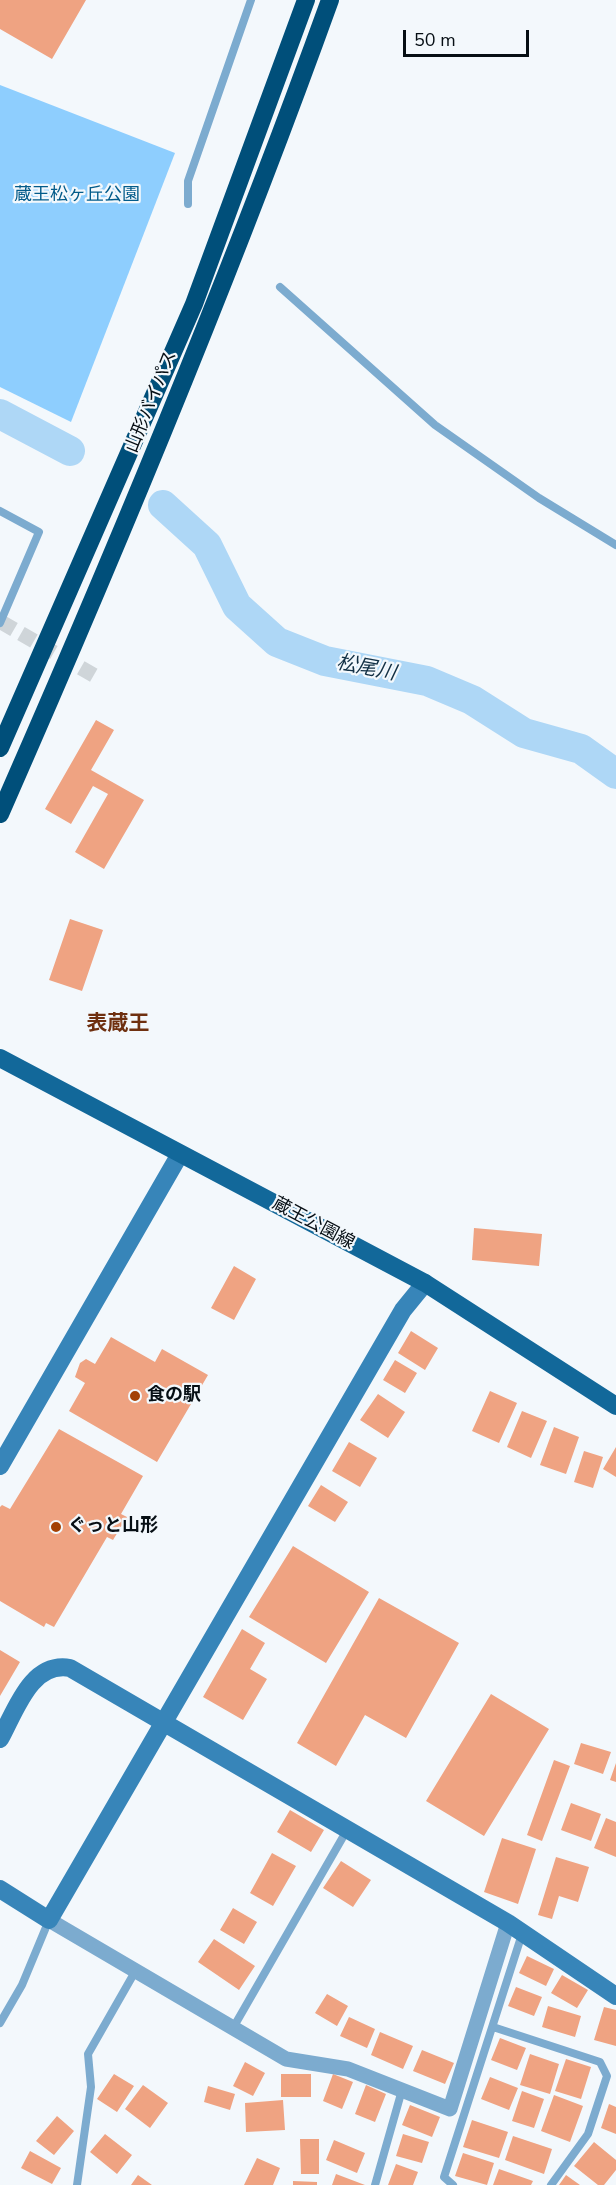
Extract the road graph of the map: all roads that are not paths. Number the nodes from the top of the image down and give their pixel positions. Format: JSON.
{"nodes":[{"id":1,"x":251,"y":0,"type":"edge"},
{"id":2,"x":306,"y":0,"type":"edge"},
{"id":3,"x":330,"y":0,"type":"edge"},
{"id":4,"x":188,"y":204,"type":"dead end"},
{"id":5,"x":280,"y":287,"type":"dead end"},
{"id":6,"x":0,"y":511,"type":"edge"},
{"id":7,"x":616,"y":545,"type":"edge"},
{"id":8,"x":0,"y":623,"type":"edge"},
{"id":9,"x":0,"y":748,"type":"edge"},
{"id":10,"x":0,"y":814,"type":"edge"},
{"id":11,"x":0,"y":1058,"type":"edge"},
{"id":12,"x":180,"y":1154,"type":"junction"},
{"id":13,"x":425,"y":1283,"type":"junction"},
{"id":14,"x":616,"y":1406,"type":"edge"},
{"id":15,"x":0,"y":1466,"type":"edge"},
{"id":16,"x":164,"y":1721,"type":"junction"},
{"id":17,"x":0,"y":1738,"type":"edge"},
{"id":18,"x":348,"y":1829,"type":"junction"},
{"id":19,"x":0,"y":1889,"type":"edge"},
{"id":20,"x":49,"y":1920,"type":"junction"},
{"id":21,"x":515,"y":1928,"type":"junction"},
{"id":22,"x":136,"y":1970,"type":"junction"},
{"id":23,"x":616,"y":1996,"type":"edge"},
{"id":24,"x":0,"y":2023,"type":"edge"},
{"id":25,"x":493,"y":2027,"type":"junction"},
{"id":26,"x":233,"y":2028,"type":"junction"},
{"id":27,"x":402,"y":2090,"type":"junction"},
{"id":28,"x":77,"y":2185,"type":"edge"},
{"id":29,"x":375,"y":2185,"type":"edge"},
{"id":30,"x":453,"y":2185,"type":"edge"},
{"id":31,"x":551,"y":2185,"type":"edge"}],
"edges":[{"from":1,"to":4,"type":"lane"},
{"from":2,"to":9,"type":"highway","name":"山形バイパス"},
{"from":3,"to":10,"type":"highway","name":"山形バイパス"},
{"from":5,"to":7,"type":"lane"},
{"from":6,"to":8,"type":"lane"},
{"from":11,"to":12,"type":"main road","name":"蔵王公園線"},
{"from":12,"to":13,"type":"main road","name":"蔵王公園線"},
{"from":12,"to":15,"type":"street"},
{"from":13,"to":14,"type":"main road","name":"蔵王公園線"},
{"from":13,"to":16,"type":"street"},
{"from":16,"to":17,"type":"street"},
{"from":16,"to":18,"type":"street"},
{"from":16,"to":20,"type":"street"},
{"from":18,"to":21,"type":"street"},
{"from":18,"to":26,"type":"lane"},
{"from":19,"to":20,"type":"street"},
{"from":20,"to":22,"type":"street"},
{"from":20,"to":24,"type":"lane"},
{"from":21,"to":23,"type":"street"},
{"from":21,"to":25,"type":"lane"},
{"from":21,"to":27,"type":"street"},
{"from":22,"to":26,"type":"street"},
{"from":22,"to":28,"type":"lane"},
{"from":25,"to":30,"type":"lane"},
{"from":25,"to":31,"type":"lane"},
{"from":26,"to":27,"type":"street"},
{"from":27,"to":29,"type":"lane"}]}
